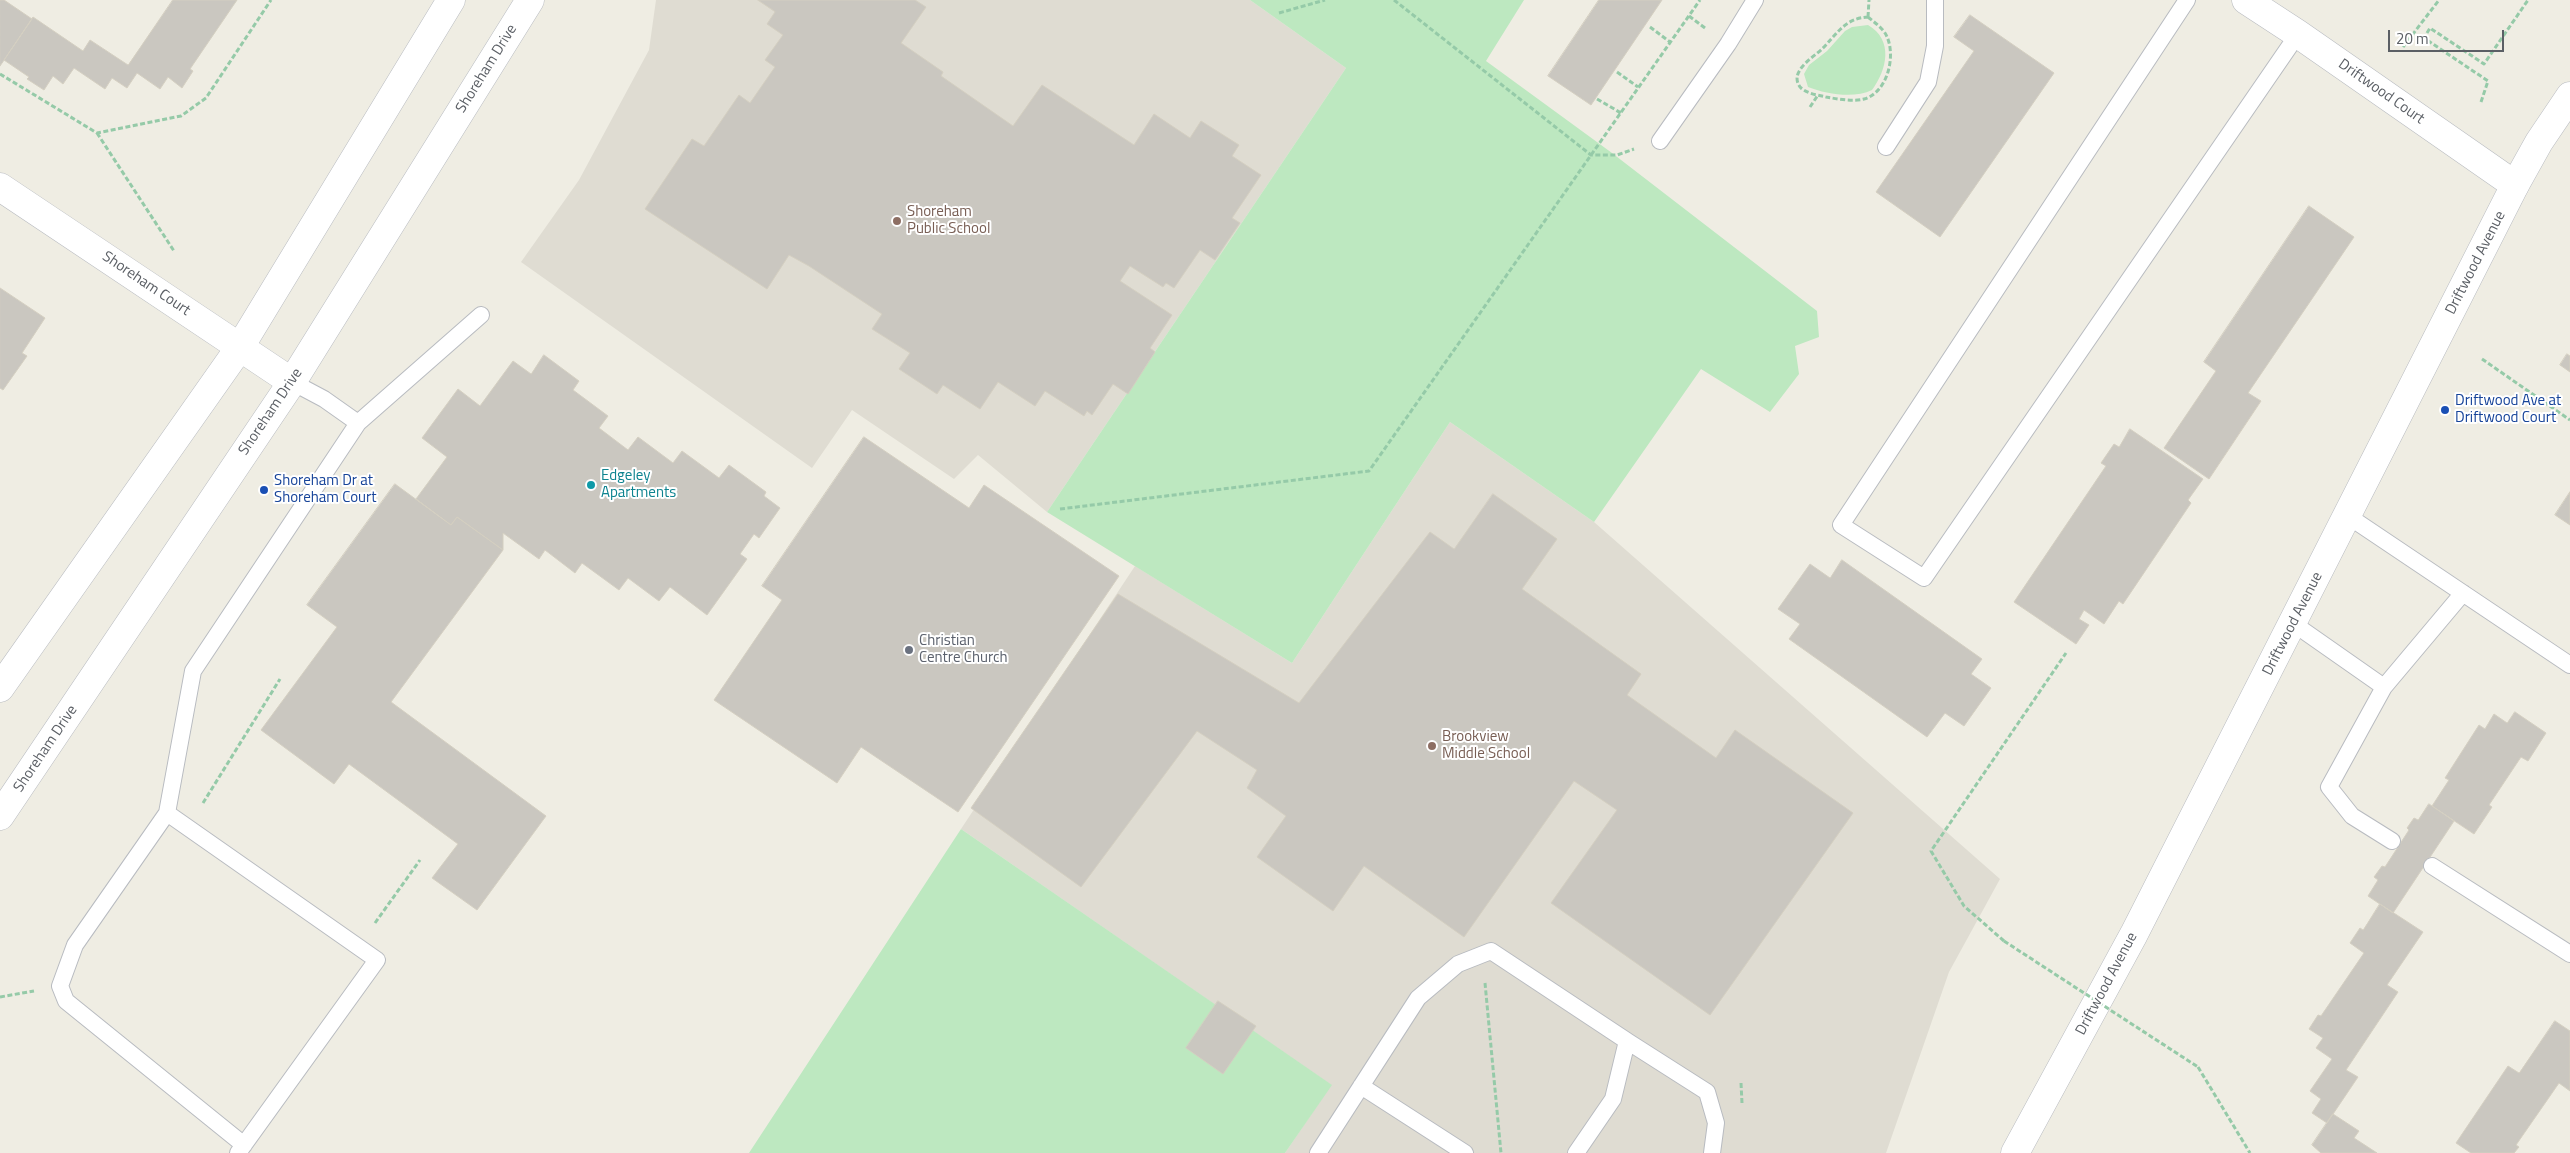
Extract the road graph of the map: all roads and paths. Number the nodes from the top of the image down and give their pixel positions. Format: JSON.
{"nodes":[{"id":1,"x":271,"y":0,"type":"edge"},
{"id":2,"x":451,"y":0,"type":"edge"},
{"id":3,"x":530,"y":0,"type":"edge"},
{"id":4,"x":1326,"y":0,"type":"edge"},
{"id":5,"x":1394,"y":0,"type":"edge"},
{"id":6,"x":1700,"y":0,"type":"edge"},
{"id":7,"x":1755,"y":0,"type":"edge"},
{"id":8,"x":1869,"y":0,"type":"edge"},
{"id":9,"x":1935,"y":0,"type":"edge"},
{"id":10,"x":2187,"y":0,"type":"edge"},
{"id":11,"x":2246,"y":0,"type":"edge"},
{"id":12,"x":2439,"y":0,"type":"edge"},
{"id":13,"x":2528,"y":0,"type":"edge"},
{"id":14,"x":1280,"y":13,"type":"dead end"},
{"id":15,"x":1868,"y":17,"type":"junction"},
{"id":16,"x":1650,"y":27,"type":"dead end"},
{"id":17,"x":2298,"y":34,"type":"junction"},
{"id":18,"x":1670,"y":42,"type":"junction"},
{"id":19,"x":2403,"y":47,"type":"dead end"},
{"id":20,"x":1617,"y":72,"type":"dead end"},
{"id":21,"x":0,"y":74,"type":"edge"},
{"id":22,"x":1638,"y":87,"type":"junction"},
{"id":23,"x":1818,"y":95,"type":"junction"},
{"id":24,"x":1598,"y":99,"type":"dead end"},
{"id":25,"x":2481,"y":102,"type":"dead end"},
{"id":26,"x":1810,"y":107,"type":"dead end"},
{"id":27,"x":2566,"y":110,"type":"edge"},
{"id":28,"x":1621,"y":113,"type":"junction"},
{"id":29,"x":97,"y":133,"type":"junction"},
{"id":30,"x":1660,"y":141,"type":"joint"},
{"id":31,"x":1886,"y":147,"type":"dead end"},
{"id":32,"x":1591,"y":155,"type":"junction"},
{"id":33,"x":2515,"y":185,"type":"junction"},
{"id":34,"x":3,"y":194,"type":"edge"},
{"id":35,"x":174,"y":251,"type":"dead end"},
{"id":36,"x":481,"y":315,"type":"dead end"},
{"id":37,"x":240,"y":347,"type":"junction"},
{"id":38,"x":2482,"y":359,"type":"dead end"},
{"id":39,"x":292,"y":382,"type":"junction"},
{"id":40,"x":2570,"y":420,"type":"edge"},
{"id":41,"x":358,"y":423,"type":"junction"},
{"id":42,"x":1060,"y":509,"type":"dead end"},
{"id":43,"x":2348,"y":516,"type":"junction"},
{"id":44,"x":2463,"y":593,"type":"junction"},
{"id":45,"x":2294,"y":624,"type":"junction"},
{"id":46,"x":2066,"y":653,"type":"dead end"},
{"id":47,"x":2570,"y":665,"type":"edge"},
{"id":48,"x":280,"y":679,"type":"dead end"},
{"id":49,"x":2384,"y":687,"type":"junction"},
{"id":50,"x":0,"y":688,"type":"edge"},
{"id":51,"x":167,"y":813,"type":"junction"},
{"id":52,"x":0,"y":816,"type":"edge"},
{"id":53,"x":188,"y":828,"type":"junction"},
{"id":54,"x":2392,"y":841,"type":"dead end"},
{"id":55,"x":420,"y":860,"type":"dead end"},
{"id":56,"x":2432,"y":866,"type":"dead end"},
{"id":57,"x":358,"y":947,"type":"junction"},
{"id":58,"x":2570,"y":954,"type":"edge"},
{"id":59,"x":1483,"y":955,"type":"junction"},
{"id":60,"x":1627,"y":1041,"type":"junction"},
{"id":61,"x":1361,"y":1086,"type":"junction"},
{"id":62,"x":241,"y":1149,"type":"edge"},
{"id":63,"x":1318,"y":1153,"type":"edge"},
{"id":64,"x":1465,"y":1153,"type":"edge"},
{"id":65,"x":1501,"y":1153,"type":"edge"},
{"id":66,"x":1576,"y":1153,"type":"edge"},
{"id":67,"x":1712,"y":1153,"type":"edge"},
{"id":68,"x":2015,"y":1153,"type":"edge"},
{"id":69,"x":2250,"y":1153,"type":"edge"}],
"edges":[{"from":1,"to":29,"type":"path"},
{"from":2,"to":37,"type":"street"},
{"from":3,"to":39,"type":"street","name":"Shoreham Drive"},
{"from":4,"to":14,"type":"path"},
{"from":5,"to":32,"type":"path"},
{"from":6,"to":18,"type":"path"},
{"from":7,"to":30,"type":"lane"},
{"from":8,"to":15,"type":"path"},
{"from":9,"to":31,"type":"lane"},
{"from":10,"to":17,"type":"lane"},
{"from":11,"to":17,"type":"street","name":"Driftwood Court"},
{"from":12,"to":19,"type":"path"},
{"from":13,"to":25,"type":"path"},
{"from":15,"to":23,"type":"path"},
{"from":15,"to":23,"type":"path"},
{"from":16,"to":18,"type":"path"},
{"from":17,"to":33,"type":"street","name":"Driftwood Court"},
{"from":18,"to":22,"type":"path"},
{"from":20,"to":22,"type":"path"},
{"from":21,"to":29,"type":"path"},
{"from":22,"to":28,"type":"path"},
{"from":23,"to":26,"type":"path"},
{"from":24,"to":28,"type":"path"},
{"from":27,"to":33,"type":"street","name":"Driftwood Avenue"},
{"from":28,"to":32,"type":"path"},
{"from":29,"to":35,"type":"path"},
{"from":30,"to":32,"type":"path"},
{"from":32,"to":42,"type":"path"},
{"from":33,"to":43,"type":"street","name":"Driftwood Avenue"},
{"from":34,"to":37,"type":"street","name":"Shoreham Court"},
{"from":36,"to":41,"type":"lane"},
{"from":37,"to":39,"type":"street","name":"Shoreham Court"},
{"from":37,"to":50,"type":"street"},
{"from":38,"to":40,"type":"path"},
{"from":39,"to":41,"type":"lane"},
{"from":39,"to":52,"type":"street","name":"Shoreham Drive"},
{"from":41,"to":51,"type":"lane"},
{"from":43,"to":44,"type":"lane"},
{"from":43,"to":45,"type":"street","name":"Driftwood Avenue"},
{"from":44,"to":47,"type":"lane"},
{"from":44,"to":49,"type":"lane"},
{"from":45,"to":49,"type":"lane"},
{"from":45,"to":68,"type":"street","name":"Driftwood Avenue"},
{"from":46,"to":69,"type":"path","bridge":true},
{"from":48,"to":53,"type":"path"},
{"from":49,"to":54,"type":"lane"},
{"from":51,"to":53,"type":"lane"},
{"from":51,"to":62,"type":"lane"},
{"from":53,"to":57,"type":"lane"},
{"from":55,"to":57,"type":"path"},
{"from":56,"to":58,"type":"lane"},
{"from":57,"to":62,"type":"lane"},
{"from":59,"to":60,"type":"lane"},
{"from":59,"to":61,"type":"lane"},
{"from":59,"to":65,"type":"path"},
{"from":60,"to":66,"type":"lane"},
{"from":60,"to":67,"type":"lane"},
{"from":61,"to":63,"type":"lane"},
{"from":61,"to":64,"type":"lane"}]}
